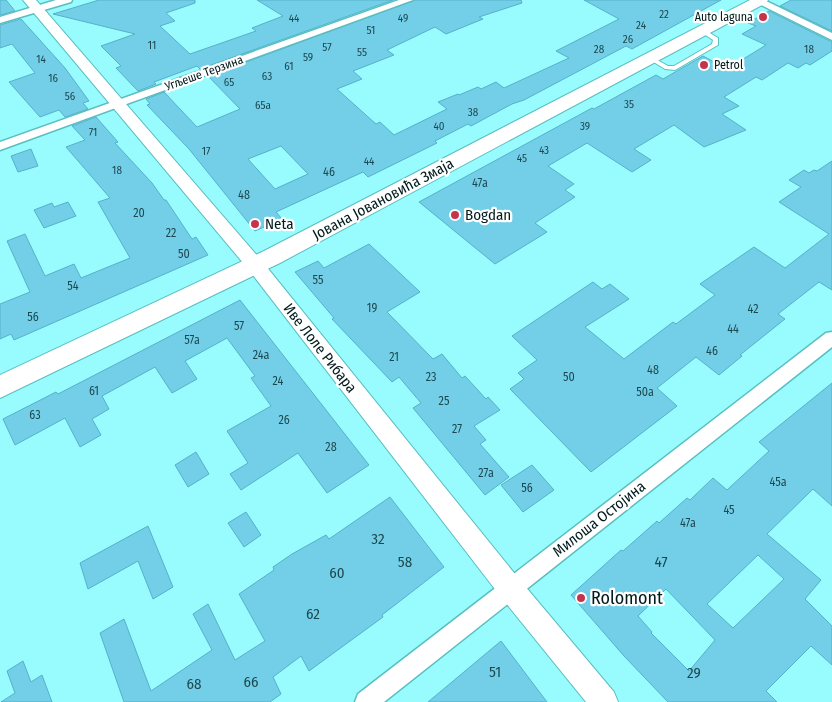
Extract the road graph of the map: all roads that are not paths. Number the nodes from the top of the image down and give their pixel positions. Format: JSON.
{"nodes":[{"id":1,"x":66,"y":0,"type":"edge"},
{"id":2,"x":408,"y":0,"type":"edge"},
{"id":3,"x":758,"y":0,"type":"edge"},
{"id":4,"x":33,"y":5,"type":"edge"},
{"id":5,"x":0,"y":20,"type":"edge"},
{"id":6,"x":832,"y":37,"type":"edge"},
{"id":7,"x":117,"y":104,"type":"junction"},
{"id":8,"x":0,"y":146,"type":"edge"},
{"id":9,"x":255,"y":265,"type":"junction"},
{"id":10,"x":832,"y":338,"type":"edge"},
{"id":11,"x":0,"y":387,"type":"edge"},
{"id":12,"x":510,"y":588,"type":"junction"},
{"id":13,"x":366,"y":702,"type":"edge"},
{"id":14,"x":604,"y":702,"type":"edge"}],
"edges":[{"from":1,"to":4,"type":"street"},
{"from":2,"to":7,"type":"street","name":"Угљеше Терзина"},
{"from":3,"to":6,"type":"street"},
{"from":3,"to":9,"type":"main road","name":"Јована Јовановића Змаја"},
{"from":4,"to":5,"type":"street"},
{"from":4,"to":7,"type":"street","name":"Иве Лоле Рибара"},
{"from":7,"to":8,"type":"street","name":"Угљеше Терзина"},
{"from":7,"to":9,"type":"street","name":"Иве Лоле Рибара"},
{"from":9,"to":11,"type":"main road","name":"Јована Јовановића Змаја"},
{"from":9,"to":12,"type":"street","name":"Иве Лоле Рибара"},
{"from":10,"to":12,"type":"street","name":"Милоша Остојина"},
{"from":12,"to":13,"type":"street","name":"Милоша Остојина"},
{"from":12,"to":14,"type":"street","name":"Иве Лоле Рибара"}]}
